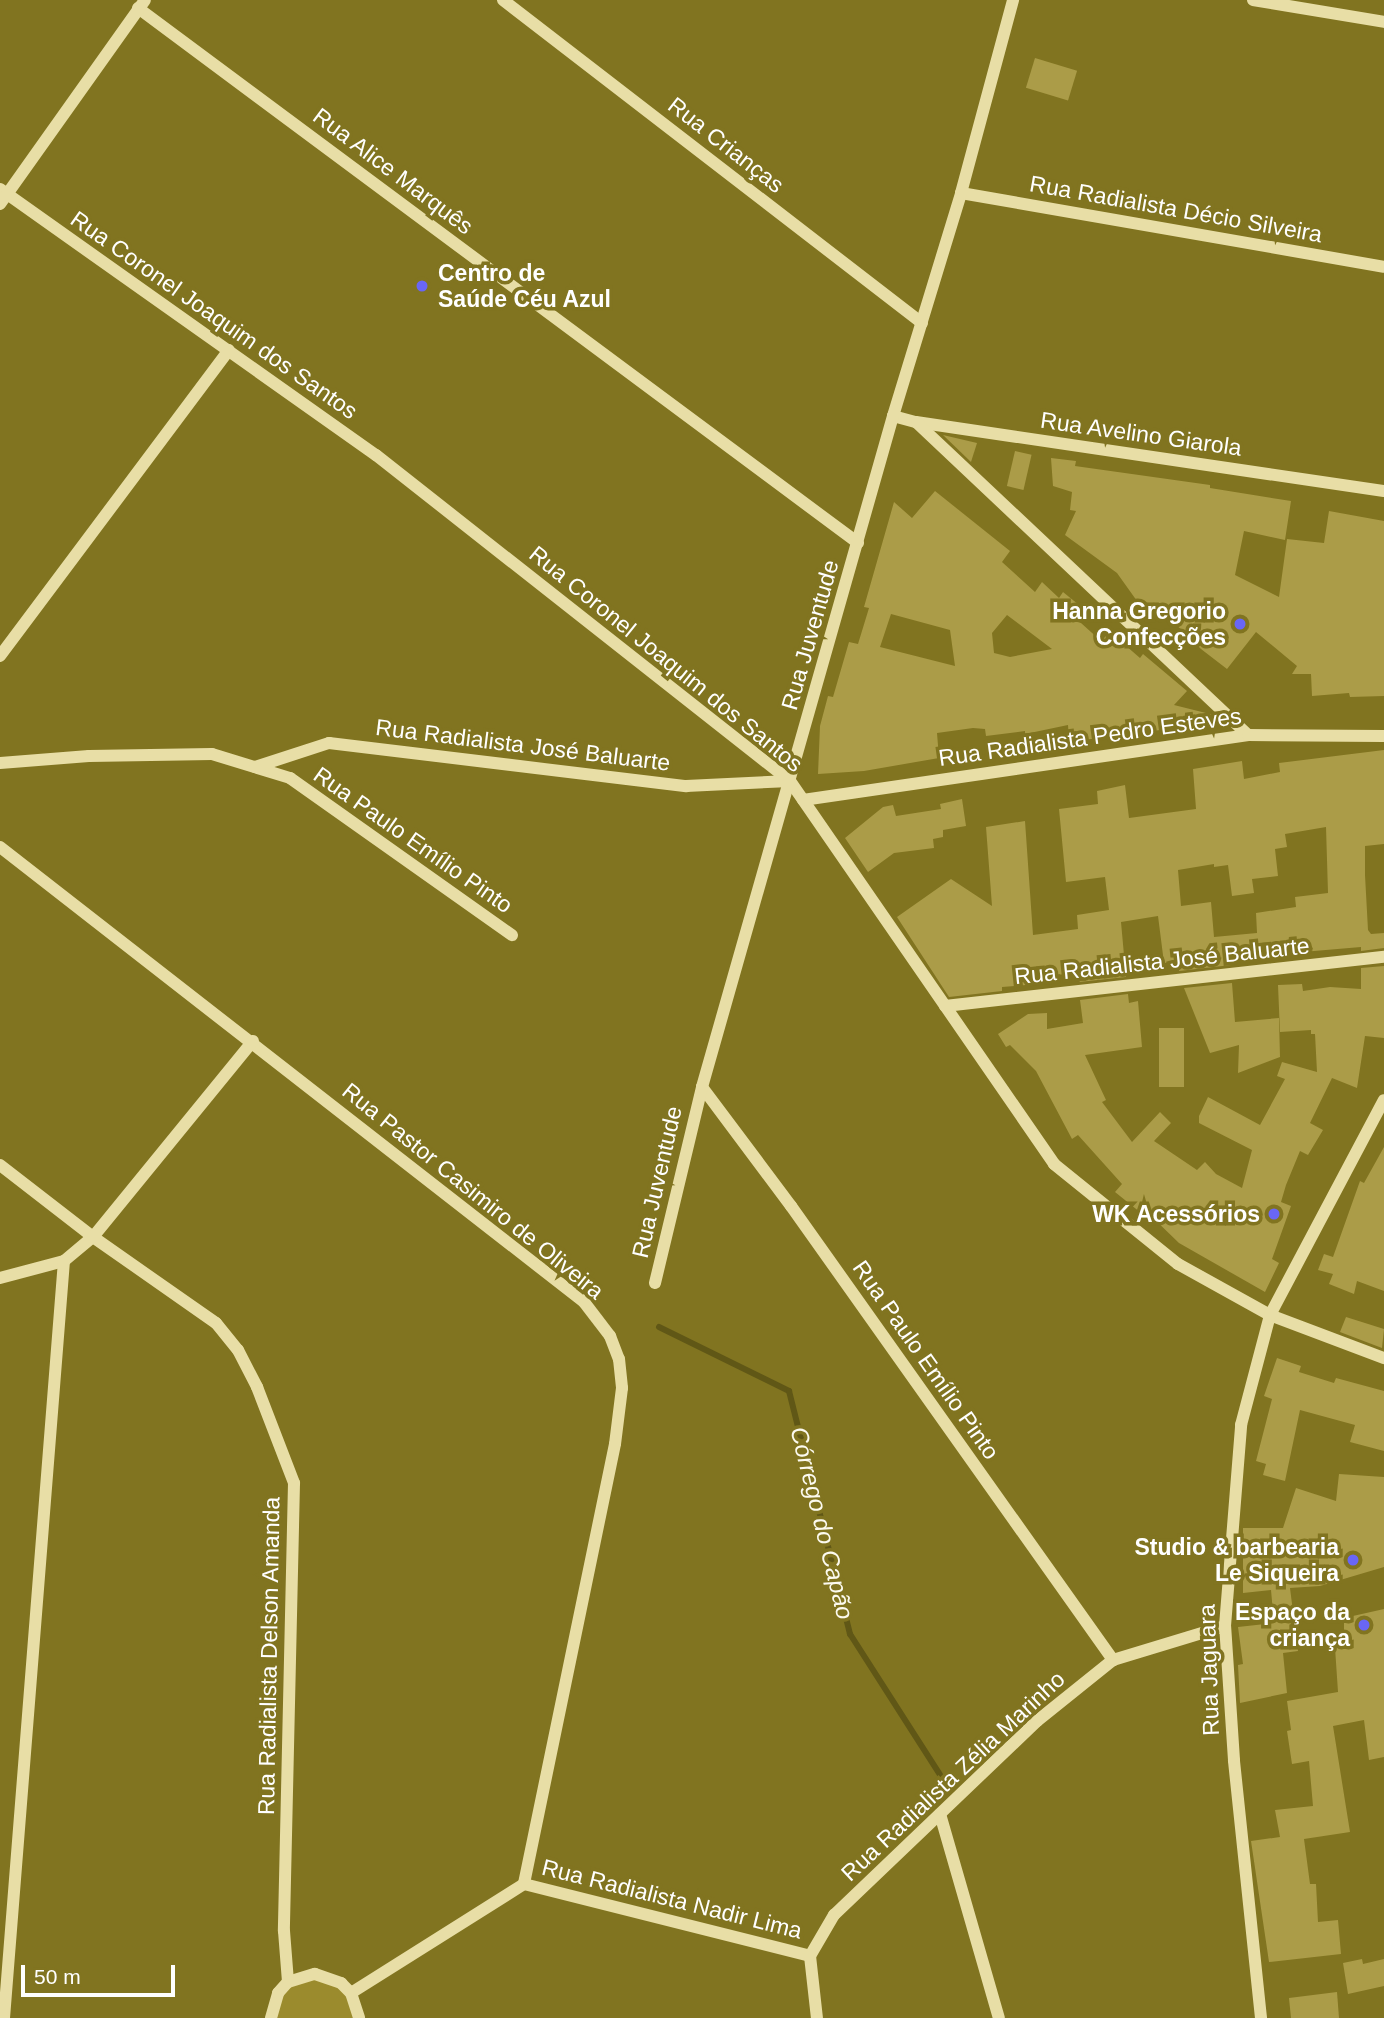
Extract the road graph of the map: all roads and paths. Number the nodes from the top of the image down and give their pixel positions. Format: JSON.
{"nodes":[{"id":1,"x":503,"y":0,"type":"edge"},
{"id":2,"x":1013,"y":0,"type":"edge"},
{"id":3,"x":1253,"y":0,"type":"edge"},
{"id":4,"x":142,"y":4,"type":"edge"},
{"id":5,"x":1384,"y":22,"type":"edge"},
{"id":6,"x":961,"y":193,"type":"junction"},
{"id":7,"x":2,"y":196,"type":"edge"},
{"id":8,"x":1384,"y":267,"type":"edge"},
{"id":9,"x":922,"y":323,"type":"junction"},
{"id":10,"x":229,"y":350,"type":"junction"},
{"id":11,"x":893,"y":416,"type":"junction"},
{"id":12,"x":916,"y":422,"type":"junction"},
{"id":13,"x":1384,"y":491,"type":"edge"},
{"id":14,"x":858,"y":543,"type":"junction"},
{"id":15,"x":0,"y":656,"type":"edge"},
{"id":16,"x":1248,"y":735,"type":"junction"},
{"id":17,"x":1384,"y":736,"type":"edge"},
{"id":18,"x":0,"y":763,"type":"edge"},
{"id":19,"x":254,"y":767,"type":"junction"},
{"id":20,"x":790,"y":780,"type":"junction"},
{"id":21,"x":803,"y":800,"type":"junction"},
{"id":22,"x":0,"y":847,"type":"edge"},
{"id":23,"x":512,"y":935,"type":"dead end"},
{"id":24,"x":1384,"y":957,"type":"edge"},
{"id":25,"x":945,"y":1006,"type":"junction"},
{"id":26,"x":253,"y":1041,"type":"junction"},
{"id":27,"x":702,"y":1087,"type":"junction"},
{"id":28,"x":1384,"y":1100,"type":"edge"},
{"id":29,"x":0,"y":1165,"type":"edge"},
{"id":30,"x":93,"y":1237,"type":"junction"},
{"id":31,"x":64,"y":1261,"type":"junction"},
{"id":32,"x":0,"y":1278,"type":"edge"},
{"id":33,"x":655,"y":1283,"type":"dead end"},
{"id":34,"x":1270,"y":1315,"type":"junction"},
{"id":35,"x":1384,"y":1358,"type":"edge"},
{"id":36,"x":1225,"y":1626,"type":"junction"},
{"id":37,"x":1113,"y":1660,"type":"junction"},
{"id":38,"x":940,"y":1814,"type":"junction"},
{"id":39,"x":524,"y":1884,"type":"junction"},
{"id":40,"x":810,"y":1956,"type":"junction"},
{"id":41,"x":288,"y":1982,"type":"junction"},
{"id":42,"x":351,"y":1993,"type":"junction"},
{"id":43,"x":4,"y":2018,"type":"edge"},
{"id":44,"x":271,"y":2018,"type":"edge"},
{"id":45,"x":359,"y":2018,"type":"edge"},
{"id":46,"x":817,"y":2018,"type":"edge"},
{"id":47,"x":999,"y":2018,"type":"edge"},
{"id":48,"x":1261,"y":2018,"type":"edge"}],
"edges":[{"from":1,"to":9,"type":"street","name":"Rua Crianças"},
{"from":2,"to":6,"type":"street","name":"Rua Juventude"},
{"from":3,"to":5,"type":"street"},
{"from":4,"to":7,"type":"street"},
{"from":4,"to":14,"type":"street","name":"Rua Alice Marquês"},
{"from":6,"to":8,"type":"street","name":"Rua Radialista Décio Silveira"},
{"from":6,"to":9,"type":"street","name":"Rua Juventude"},
{"from":7,"to":10,"type":"street","name":"Rua Coronel Joaquim dos Santos"},
{"from":9,"to":11,"type":"street","name":"Rua Juventude"},
{"from":10,"to":15,"type":"street"},
{"from":10,"to":20,"type":"street","name":"Rua Coronel Joaquim dos Santos"},
{"from":11,"to":12,"type":"street","name":"Rua Avelino Giarola"},
{"from":11,"to":14,"type":"street","name":"Rua Juventude"},
{"from":12,"to":13,"type":"street","name":"Rua Avelino Giarola"},
{"from":12,"to":16,"type":"street"},
{"from":14,"to":20,"type":"street","name":"Rua Juventude"},
{"from":16,"to":17,"type":"street","name":"Rua Radialista Pedro Esteves"},
{"from":16,"to":21,"type":"street","name":"Rua Radialista Pedro Esteves"},
{"from":18,"to":19,"type":"street"},
{"from":19,"to":20,"type":"street","name":"Rua Radialista José Baluarte"},
{"from":19,"to":23,"type":"street","name":"Rua Paulo Emílio Pinto"},
{"from":20,"to":21,"type":"street","name":"Rua Coronel Joaquim dos Santos"},
{"from":20,"to":27,"type":"street","name":"Rua Juventude"},
{"from":21,"to":25,"type":"street","name":"Rua Coronel Joaquim dos Santos"},
{"from":22,"to":26,"type":"street","name":"Rua Pastor Casimiro de Oliveira"},
{"from":24,"to":25,"type":"street","name":"Rua Radialista José Baluarte"},
{"from":25,"to":34,"type":"street","name":"Rua Coronel Joaquim dos Santos"},
{"from":26,"to":30,"type":"street"},
{"from":26,"to":39,"type":"street","name":"Rua Pastor Casimiro de Oliveira"},
{"from":27,"to":33,"type":"street","name":"Rua Juventude"},
{"from":27,"to":37,"type":"street","name":"Rua Paulo Emílio Pinto"},
{"from":28,"to":34,"type":"street","name":"Rua Jaguara"},
{"from":29,"to":30,"type":"street","name":"Rua Radialista Delson Amanda"},
{"from":30,"to":31,"type":"street"},
{"from":30,"to":41,"type":"street","name":"Rua Radialista Delson Amanda"},
{"from":31,"to":32,"type":"street"},
{"from":31,"to":43,"type":"street"},
{"from":34,"to":35,"type":"street","name":"Rua Coronel Joaquim dos Santos"},
{"from":34,"to":36,"type":"street","name":"Rua Jaguara"},
{"from":36,"to":37,"type":"street","name":"Rua Radialista Zélia Marinho"},
{"from":36,"to":48,"type":"street","name":"Rua Jaguara"},
{"from":37,"to":38,"type":"street","name":"Rua Radialista Zélia Marinho"},
{"from":38,"to":40,"type":"street","name":"Rua Radialista Zélia Marinho"},
{"from":38,"to":47,"type":"street"},
{"from":39,"to":40,"type":"street","name":"Rua Radialista Nadir Lima"},
{"from":39,"to":42,"type":"street"},
{"from":40,"to":46,"type":"street"},
{"from":41,"to":42,"type":"street"},
{"from":41,"to":44,"type":"street"},
{"from":42,"to":45,"type":"street"}]}
